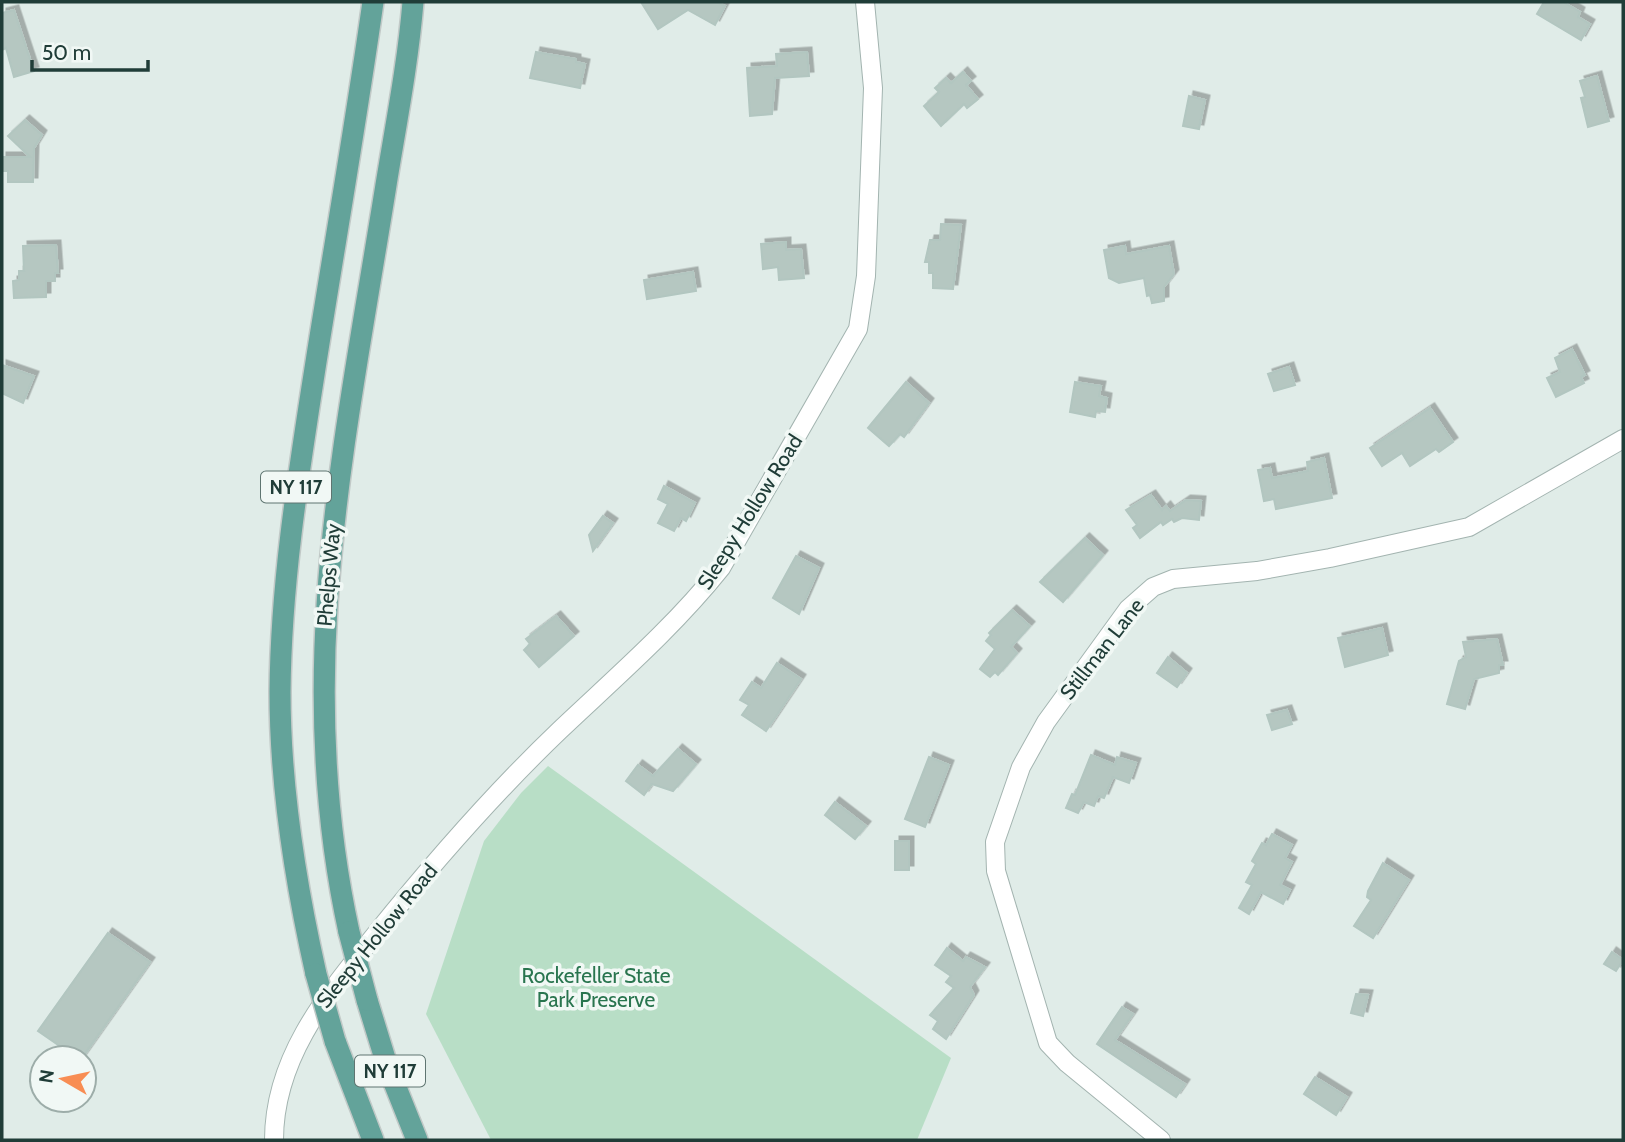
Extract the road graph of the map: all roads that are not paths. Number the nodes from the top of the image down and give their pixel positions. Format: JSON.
{"nodes":[{"id":1,"x":373,"y":2,"type":"edge"},
{"id":2,"x":414,"y":2,"type":"edge"},
{"id":3,"x":865,"y":2,"type":"edge"},
{"id":4,"x":1623,"y":439,"type":"edge"},
{"id":5,"x":274,"y":1140,"type":"edge"},
{"id":6,"x":373,"y":1140,"type":"edge"},
{"id":7,"x":417,"y":1140,"type":"edge"},
{"id":8,"x":1161,"y":1140,"type":"edge"}],
"edges":[{"from":1,"to":6,"type":"main road","name":"Phelps Way","number":"NY 117","bridge":true},
{"from":2,"to":7,"type":"main road","name":"Phelps Way","number":"NY 117","bridge":true},
{"from":3,"to":5,"type":"street","name":"Sleepy Hollow Road"},
{"from":4,"to":8,"type":"street","name":"Stillman Lane"}]}
